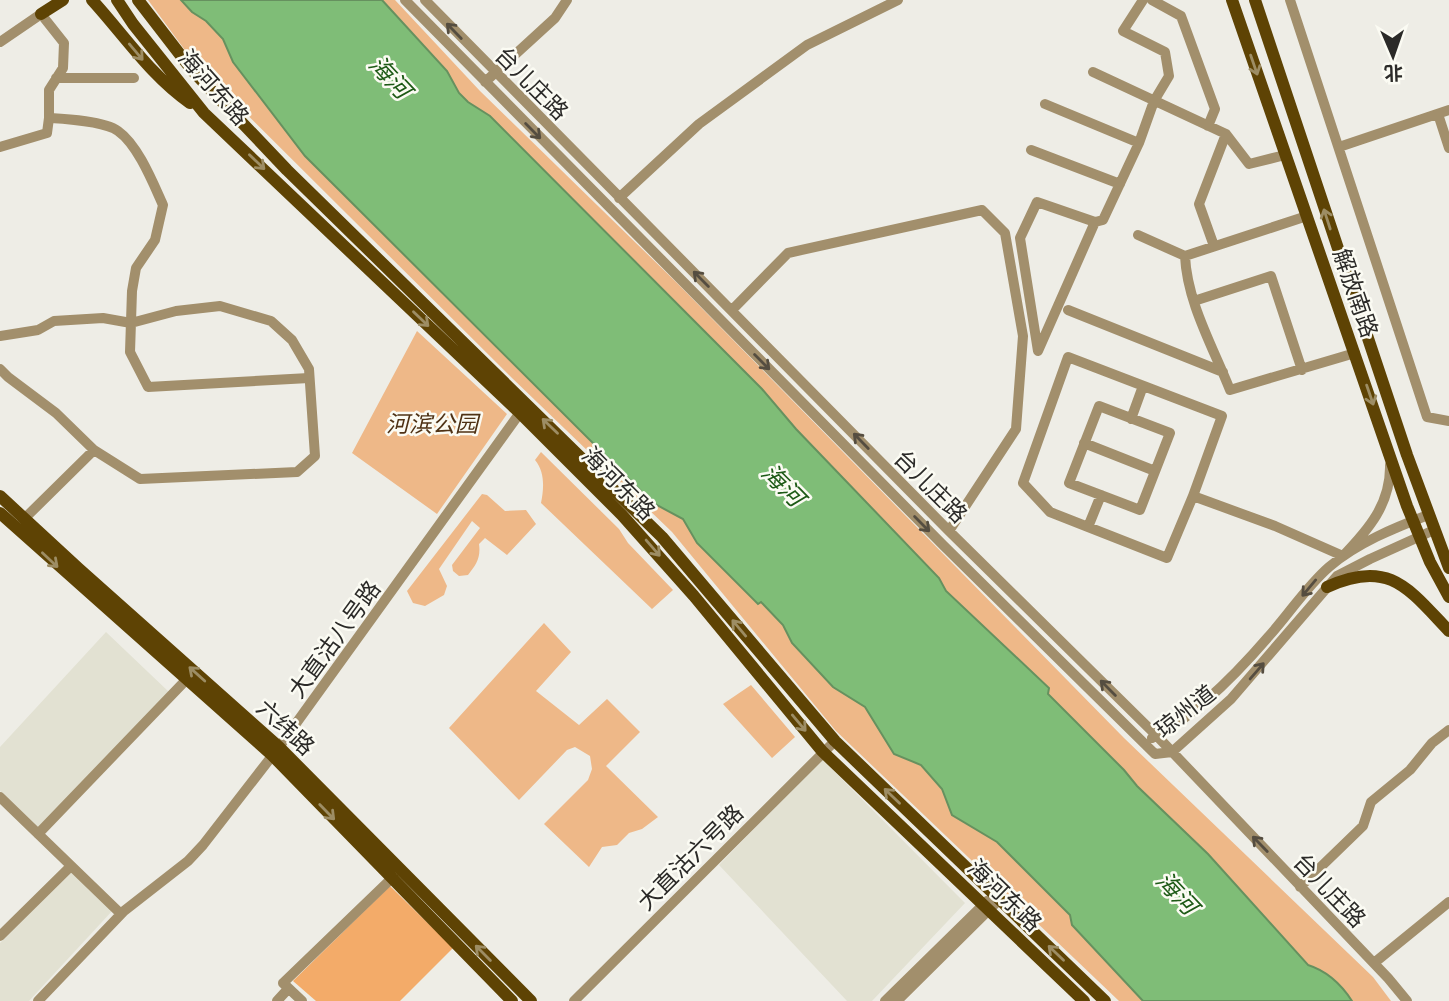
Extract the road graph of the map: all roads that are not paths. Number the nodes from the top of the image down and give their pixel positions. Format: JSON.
{"nodes":[{"id":1,"x":63,"y":0,"type":"edge"},
{"id":2,"x":92,"y":0,"type":"edge"},
{"id":3,"x":117,"y":0,"type":"edge"},
{"id":4,"x":138,"y":0,"type":"edge"},
{"id":5,"x":405,"y":0,"type":"edge"},
{"id":6,"x":425,"y":0,"type":"edge"},
{"id":7,"x":567,"y":0,"type":"edge"},
{"id":8,"x":898,"y":0,"type":"edge"},
{"id":9,"x":1143,"y":0,"type":"edge"},
{"id":10,"x":1152,"y":0,"type":"edge"},
{"id":11,"x":1233,"y":0,"type":"edge"},
{"id":12,"x":1255,"y":0,"type":"edge"},
{"id":13,"x":1290,"y":0,"type":"edge"},
{"id":14,"x":41,"y":14,"type":"junction"},
{"id":15,"x":0,"y":42,"type":"edge"},
{"id":16,"x":1093,"y":72,"type":"dead end"},
{"id":17,"x":495,"y":73,"type":"junction"},
{"id":18,"x":56,"y":78,"type":"junction"},
{"id":19,"x":134,"y":78,"type":"dead end"},
{"id":20,"x":485,"y":82,"type":"junction"},
{"id":21,"x":1154,"y":101,"type":"junction"},
{"id":22,"x":1045,"y":104,"type":"dead end"},
{"id":23,"x":1449,"y":110,"type":"edge"},
{"id":24,"x":204,"y":113,"type":"junction"},
{"id":25,"x":1438,"y":114,"type":"junction"},
{"id":26,"x":48,"y":118,"type":"junction"},
{"id":27,"x":1208,"y":126,"type":"junction"},
{"id":28,"x":1226,"y":134,"type":"junction"},
{"id":29,"x":1139,"y":143,"type":"junction"},
{"id":30,"x":1339,"y":146,"type":"junction"},
{"id":31,"x":0,"y":147,"type":"edge"},
{"id":32,"x":1449,"y":148,"type":"edge"},
{"id":33,"x":1031,"y":150,"type":"dead end"},
{"id":34,"x":1285,"y":155,"type":"junction"},
{"id":35,"x":1120,"y":184,"type":"junction"},
{"id":36,"x":619,"y":198,"type":"junction"},
{"id":37,"x":1307,"y":216,"type":"junction"},
{"id":38,"x":1095,"y":222,"type":"junction"},
{"id":39,"x":1138,"y":235,"type":"dead end"},
{"id":40,"x":1214,"y":246,"type":"junction"},
{"id":41,"x":1185,"y":256,"type":"junction"},
{"id":42,"x":1194,"y":301,"type":"junction"},
{"id":43,"x":732,"y":310,"type":"junction"},
{"id":44,"x":1068,"y":310,"type":"dead end"},
{"id":45,"x":131,"y":323,"type":"junction"},
{"id":46,"x":0,"y":336,"type":"edge"},
{"id":47,"x":1355,"y":354,"type":"junction"},
{"id":48,"x":0,"y":369,"type":"edge"},
{"id":49,"x":1302,"y":370,"type":"junction"},
{"id":50,"x":1223,"y":373,"type":"junction"},
{"id":51,"x":309,"y":378,"type":"junction"},
{"id":52,"x":1143,"y":386,"type":"junction"},
{"id":53,"x":523,"y":408,"type":"junction"},
{"id":54,"x":1131,"y":419,"type":"junction"},
{"id":55,"x":1449,"y":421,"type":"edge"},
{"id":56,"x":1084,"y":443,"type":"junction"},
{"id":57,"x":94,"y":450,"type":"junction"},
{"id":58,"x":1389,"y":454,"type":"junction"},
{"id":59,"x":1155,"y":471,"type":"junction"},
{"id":60,"x":1101,"y":495,"type":"junction"},
{"id":61,"x":0,"y":496,"type":"edge"},
{"id":62,"x":1193,"y":496,"type":"junction"},
{"id":63,"x":0,"y":513,"type":"edge"},
{"id":64,"x":1428,"y":515,"type":"junction"},
{"id":65,"x":24,"y":519,"type":"junction"},
{"id":66,"x":1413,"y":521,"type":"junction"},
{"id":67,"x":1088,"y":527,"type":"junction"},
{"id":68,"x":1434,"y":530,"type":"junction"},
{"id":69,"x":949,"y":531,"type":"junction"},
{"id":70,"x":1419,"y":537,"type":"junction"},
{"id":71,"x":1343,"y":556,"type":"junction"},
{"id":72,"x":1449,"y":568,"type":"edge"},
{"id":73,"x":1444,"y":577,"type":"edge"},
{"id":74,"x":1327,"y":587,"type":"junction"},
{"id":75,"x":1449,"y":597,"type":"edge"},
{"id":76,"x":1449,"y":631,"type":"edge"},
{"id":77,"x":186,"y":680,"type":"junction"},
{"id":78,"x":1449,"y":730,"type":"edge"},
{"id":79,"x":1157,"y":736,"type":"junction"},
{"id":80,"x":835,"y":741,"type":"junction"},
{"id":81,"x":1143,"y":743,"type":"junction"},
{"id":82,"x":275,"y":751,"type":"junction"},
{"id":83,"x":822,"y":751,"type":"junction"},
{"id":84,"x":1172,"y":752,"type":"junction"},
{"id":85,"x":0,"y":797,"type":"edge"},
{"id":86,"x":38,"y":834,"type":"junction"},
{"id":87,"x":71,"y":866,"type":"junction"},
{"id":88,"x":392,"y":878,"type":"junction"},
{"id":89,"x":1300,"y":887,"type":"junction"},
{"id":90,"x":998,"y":896,"type":"junction"},
{"id":91,"x":1449,"y":902,"type":"edge"},
{"id":92,"x":987,"y":906,"type":"junction"},
{"id":93,"x":121,"y":914,"type":"junction"},
{"id":94,"x":0,"y":936,"type":"edge"},
{"id":95,"x":1374,"y":963,"type":"junction"},
{"id":96,"x":286,"y":986,"type":"junction"},
{"id":97,"x":38,"y":1001,"type":"edge"},
{"id":98,"x":277,"y":1001,"type":"edge"},
{"id":99,"x":302,"y":1001,"type":"edge"},
{"id":100,"x":512,"y":1001,"type":"edge"},
{"id":101,"x":531,"y":1001,"type":"edge"},
{"id":102,"x":574,"y":1001,"type":"edge"},
{"id":103,"x":885,"y":1001,"type":"edge"},
{"id":104,"x":897,"y":1001,"type":"edge"},
{"id":105,"x":1084,"y":1001,"type":"edge"},
{"id":106,"x":1105,"y":1001,"type":"edge"},
{"id":107,"x":1407,"y":1001,"type":"edge"}],
"edges":[{"from":1,"to":14,"type":"main road"},
{"from":2,"to":24,"type":"main road","one_way":true},
{"from":3,"to":24,"type":"main road","name":"海河东路"},
{"from":4,"to":53,"type":"main road","name":"海河东路"},
{"from":5,"to":20,"type":"street","name":"台儿庄路"},
{"from":17,"to":6,"type":"street","name":"台儿庄路","one_way":true},
{"from":7,"to":17,"type":"street"},
{"from":8,"to":36,"type":"street"},
{"from":9,"to":21,"type":"street"},
{"from":10,"to":27,"type":"street"},
{"from":11,"to":34,"type":"main road","name":"解放南路","one_way":true},
{"from":64,"to":12,"type":"main road","name":"解放南路","one_way":true},
{"from":13,"to":30,"type":"street"},
{"from":14,"to":15,"type":"street"},
{"from":14,"to":18,"type":"street"},
{"from":16,"to":21,"type":"street"},
{"from":17,"to":20,"type":"street"},
{"from":17,"to":36,"type":"street","name":"台儿庄路"},
{"from":18,"to":19,"type":"street"},
{"from":18,"to":26,"type":"street"},
{"from":20,"to":81,"type":"street","name":"台儿庄路","one_way":true},
{"from":21,"to":27,"type":"street"},
{"from":21,"to":29,"type":"street"},
{"from":22,"to":29,"type":"street"},
{"from":23,"to":25,"type":"street"},
{"from":24,"to":53,"type":"main road","name":"海河东路","one_way":true},
{"from":25,"to":30,"type":"street"},
{"from":25,"to":32,"type":"street"},
{"from":26,"to":31,"type":"street"},
{"from":26,"to":45,"type":"street"},
{"from":27,"to":28,"type":"street"},
{"from":28,"to":34,"type":"street"},
{"from":28,"to":40,"type":"street"},
{"from":29,"to":35,"type":"street"},
{"from":30,"to":55,"type":"street"},
{"from":33,"to":35,"type":"street"},
{"from":34,"to":37,"type":"main road","name":"解放南路"},
{"from":35,"to":38,"type":"street"},
{"from":43,"to":36,"type":"street","name":"台儿庄路","one_way":true},
{"from":37,"to":40,"type":"street"},
{"from":37,"to":47,"type":"main road","name":"解放南路"},
{"from":38,"to":38,"type":"street"},
{"from":39,"to":41,"type":"street"},
{"from":40,"to":41,"type":"street"},
{"from":41,"to":42,"type":"street"},
{"from":42,"to":49,"type":"street"},
{"from":42,"to":50,"type":"street"},
{"from":69,"to":43,"type":"street","name":"台儿庄路","one_way":true},
{"from":43,"to":69,"type":"street"},
{"from":44,"to":50,"type":"street"},
{"from":45,"to":46,"type":"street"},
{"from":45,"to":51,"type":"street"},
{"from":45,"to":51,"type":"street"},
{"from":47,"to":49,"type":"street"},
{"from":47,"to":58,"type":"main road","name":"解放南路","one_way":true},
{"from":48,"to":57,"type":"street"},
{"from":49,"to":50,"type":"street"},
{"from":51,"to":57,"type":"street"},
{"from":52,"to":54,"type":"street"},
{"from":52,"to":62,"type":"street"},
{"from":52,"to":67,"type":"street"},
{"from":80,"to":53,"type":"main road","name":"海河东路","one_way":true},
{"from":53,"to":82,"type":"street","name":"大直沽八号路"},
{"from":53,"to":83,"type":"main road","name":"海河东路","one_way":true},
{"from":54,"to":56,"type":"street"},
{"from":54,"to":59,"type":"street"},
{"from":56,"to":59,"type":"street"},
{"from":56,"to":60,"type":"street"},
{"from":57,"to":65,"type":"street"},
{"from":58,"to":66,"type":"main road","name":"解放南路"},
{"from":58,"to":71,"type":"street"},
{"from":59,"to":60,"type":"street"},
{"from":60,"to":67,"type":"street"},
{"from":61,"to":65,"type":"main road","name":"六纬路"},
{"from":62,"to":67,"type":"street"},
{"from":62,"to":71,"type":"street"},
{"from":63,"to":77,"type":"main road","name":"六纬路","one_way":true},
{"from":64,"to":66,"type":"street","name":"琼州道"},
{"from":64,"to":68,"type":"main road","name":"解放南路"},
{"from":82,"to":65,"type":"main road","name":"六纬路","one_way":true},
{"from":66,"to":70,"type":"main road","name":"解放南路"},
{"from":66,"to":71,"type":"street","name":"琼州道"},
{"from":68,"to":70,"type":"street","name":"琼州道"},
{"from":68,"to":72,"type":"main road","name":"解放南路"},
{"from":79,"to":69,"type":"street","name":"台儿庄路","one_way":true},
{"from":70,"to":73,"type":"main road","name":"解放南路"},
{"from":70,"to":74,"type":"street","name":"琼州道"},
{"from":71,"to":79,"type":"street","name":"琼州道","one_way":true},
{"from":73,"to":75,"type":"main road","name":"解放南路"},
{"from":74,"to":76,"type":"main road"},
{"from":84,"to":74,"type":"street","name":"琼州道","one_way":true},
{"from":77,"to":82,"type":"main road","name":"六纬路"},
{"from":77,"to":86,"type":"street"},
{"from":78,"to":89,"type":"street"},
{"from":79,"to":81,"type":"street","name":"琼州道"},
{"from":79,"to":84,"type":"street","name":"台儿庄路"},
{"from":80,"to":83,"type":"street","name":"大直沽六号路"},
{"from":90,"to":80,"type":"main road","name":"海河东路","one_way":true},
{"from":81,"to":84,"type":"street","name":"琼州道"},
{"from":82,"to":88,"type":"main road","name":"六纬路","one_way":true},
{"from":82,"to":93,"type":"street","name":"大直沽八号路"},
{"from":101,"to":82,"type":"main road","name":"六纬路","one_way":true},
{"from":83,"to":92,"type":"main road","name":"海河东路"},
{"from":83,"to":102,"type":"street","name":"大直沽六号路"},
{"from":89,"to":84,"type":"street","name":"台儿庄路","one_way":true},
{"from":85,"to":86,"type":"street"},
{"from":86,"to":87,"type":"street"},
{"from":87,"to":93,"type":"street"},
{"from":87,"to":94,"type":"street"},
{"from":88,"to":96,"type":"street"},
{"from":88,"to":100,"type":"main road","name":"六纬路"},
{"from":89,"to":95,"type":"street","name":"台儿庄路"},
{"from":90,"to":92,"type":"street"},
{"from":106,"to":90,"type":"main road","name":"海河东路","one_way":true},
{"from":91,"to":95,"type":"street"},
{"from":92,"to":103,"type":"street"},
{"from":92,"to":104,"type":"street"},
{"from":92,"to":105,"type":"main road","name":"海河东路"},
{"from":93,"to":97,"type":"street","name":"大直沽八号路"},
{"from":95,"to":107,"type":"street","name":"台儿庄路"},
{"from":96,"to":98,"type":"street"},
{"from":96,"to":99,"type":"street"}]}
